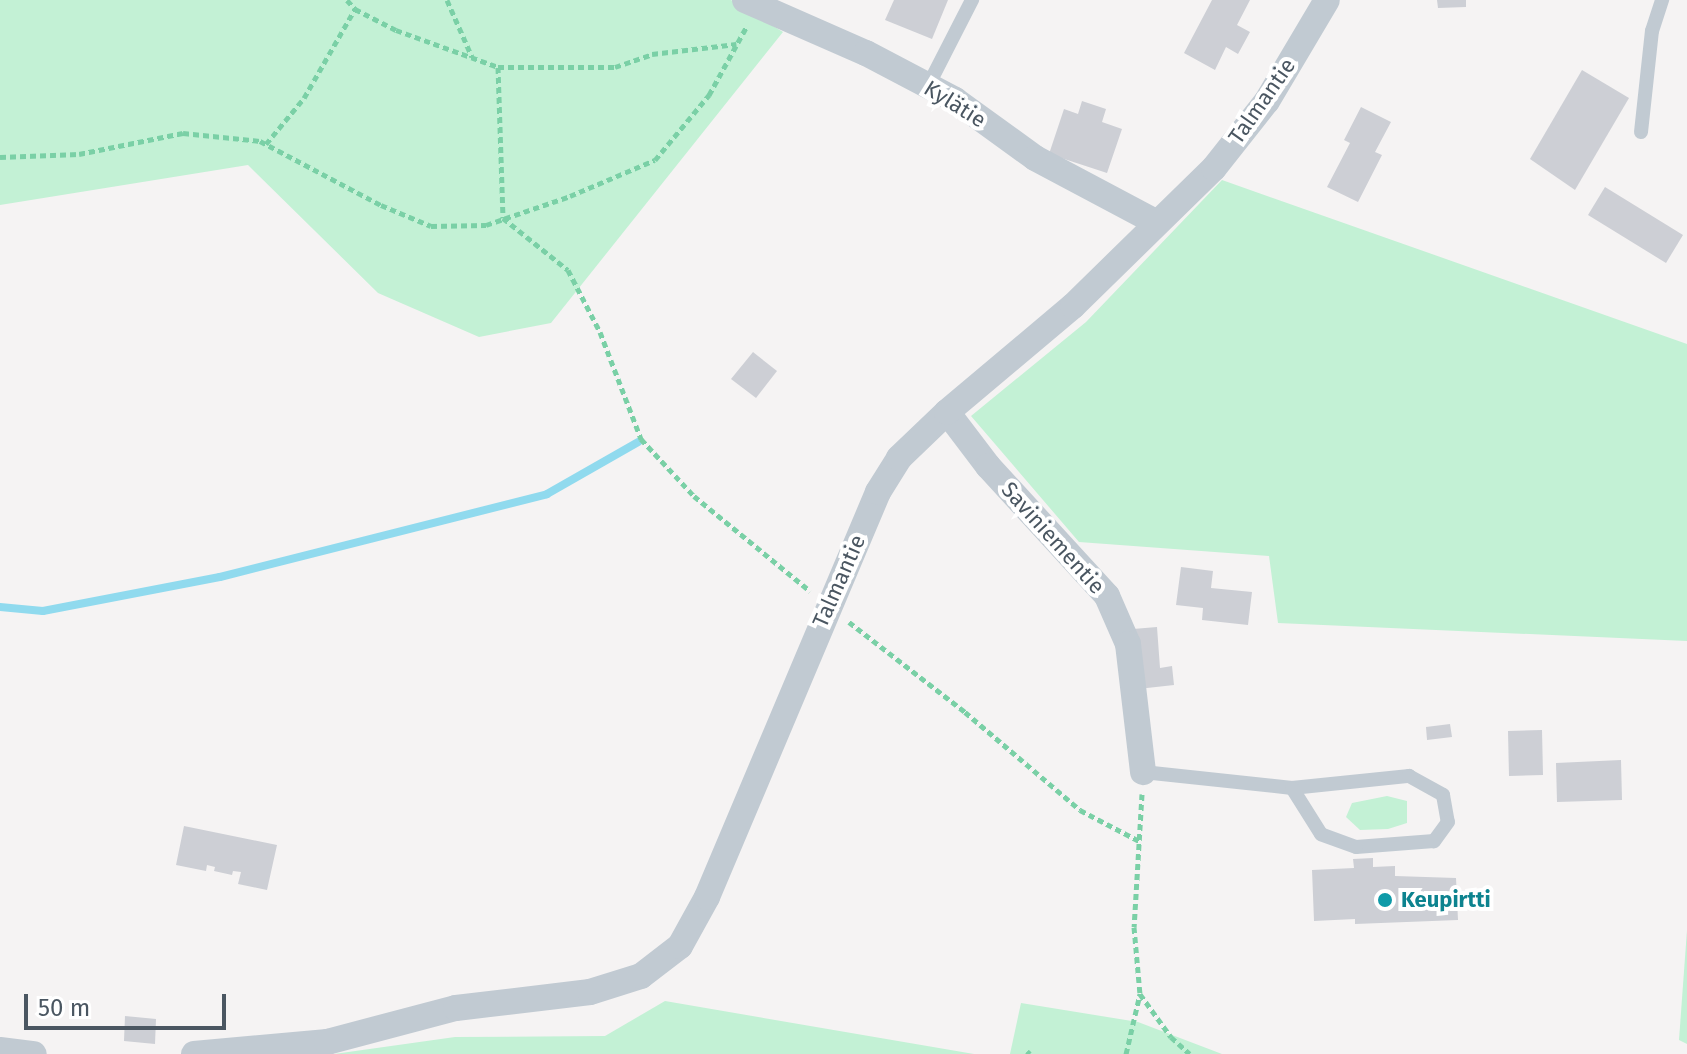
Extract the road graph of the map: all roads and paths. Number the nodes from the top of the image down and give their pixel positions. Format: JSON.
{"nodes":[{"id":1,"x":347,"y":0,"type":"edge"},
{"id":2,"x":447,"y":0,"type":"edge"},
{"id":3,"x":972,"y":0,"type":"edge"},
{"id":4,"x":1327,"y":0,"type":"edge"},
{"id":5,"x":1662,"y":0,"type":"edge"},
{"id":6,"x":750,"y":4,"type":"edge"},
{"id":7,"x":355,"y":9,"type":"junction"},
{"id":8,"x":737,"y":44,"type":"junction"},
{"id":9,"x":472,"y":58,"type":"junction"},
{"id":10,"x":498,"y":67,"type":"junction"},
{"id":11,"x":928,"y":86,"type":"junction"},
{"id":12,"x":1641,"y":132,"type":"dead end"},
{"id":13,"x":266,"y":144,"type":"junction"},
{"id":14,"x":0,"y":157,"type":"edge"},
{"id":15,"x":503,"y":218,"type":"junction"},
{"id":16,"x":1157,"y":223,"type":"junction"},
{"id":17,"x":947,"y":412,"type":"junction"},
{"id":18,"x":828,"y":605,"type":"junction"},
{"id":19,"x":1143,"y":772,"type":"junction"},
{"id":20,"x":1292,"y":788,"type":"junction"},
{"id":21,"x":1141,"y":842,"type":"junction"},
{"id":22,"x":1140,"y":994,"type":"junction"},
{"id":23,"x":0,"y":1050,"type":"edge"},
{"id":24,"x":34,"y":1054,"type":"edge"},
{"id":25,"x":194,"y":1054,"type":"edge"},
{"id":26,"x":1126,"y":1054,"type":"edge"},
{"id":27,"x":1190,"y":1054,"type":"edge"}],
"edges":[{"from":1,"to":7,"type":"path"},
{"from":2,"to":9,"type":"path"},
{"from":3,"to":11,"type":"lane"},
{"from":4,"to":16,"type":"street","name":"Talmantie"},
{"from":5,"to":12,"type":"lane"},
{"from":6,"to":8,"type":"path"},
{"from":6,"to":11,"type":"street","name":"Kylätie"},
{"from":7,"to":9,"type":"path"},
{"from":7,"to":13,"type":"path"},
{"from":8,"to":10,"type":"path"},
{"from":8,"to":15,"type":"path"},
{"from":9,"to":10,"type":"path"},
{"from":10,"to":15,"type":"path"},
{"from":11,"to":16,"type":"street","name":"Kylätie"},
{"from":13,"to":14,"type":"path"},
{"from":13,"to":15,"type":"path"},
{"from":15,"to":18,"type":"path"},
{"from":16,"to":17,"type":"street","name":"Talmantie"},
{"from":17,"to":18,"type":"street","name":"Talmantie"},
{"from":17,"to":19,"type":"street","name":"Saviniementie"},
{"from":18,"to":21,"type":"path"},
{"from":18,"to":25,"type":"street","name":"Talmantie"},
{"from":19,"to":20,"type":"lane"},
{"from":19,"to":21,"type":"path"},
{"from":20,"to":20,"type":"lane"},
{"from":21,"to":22,"type":"path"},
{"from":22,"to":26,"type":"path"},
{"from":22,"to":27,"type":"path"},
{"from":23,"to":24,"type":"street"}]}
